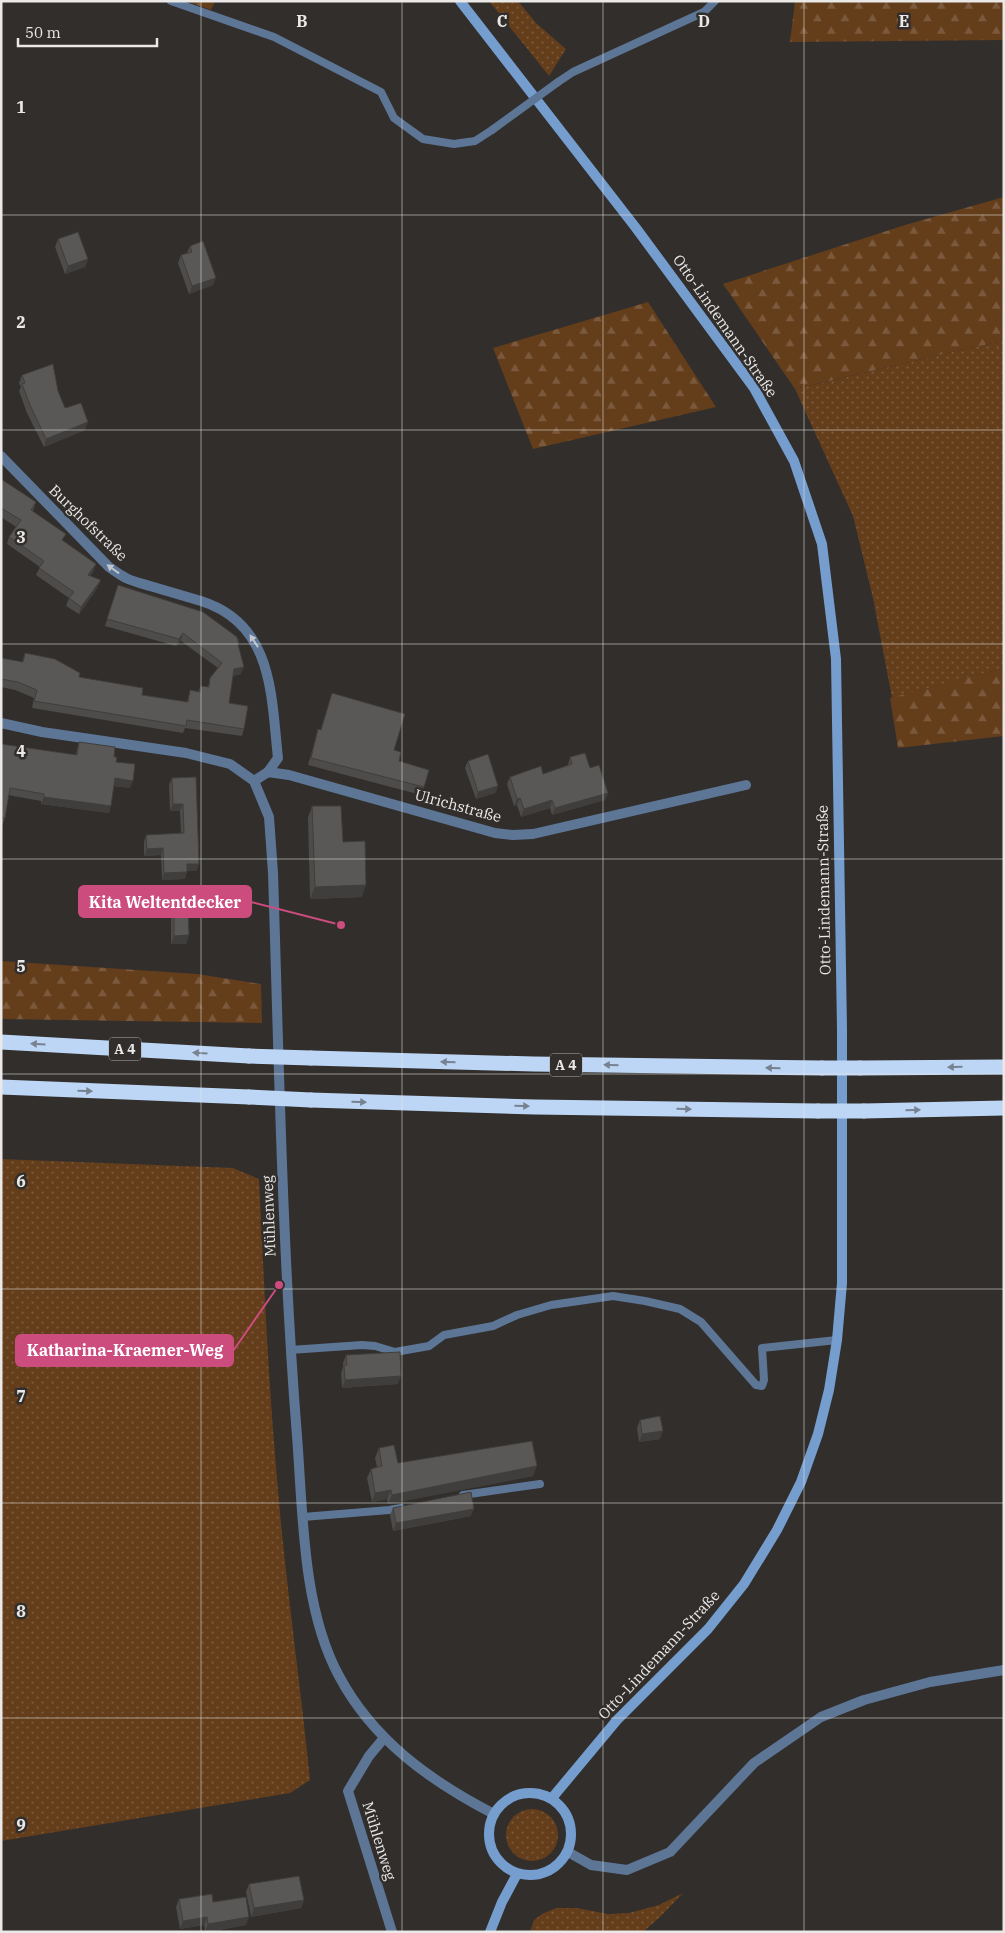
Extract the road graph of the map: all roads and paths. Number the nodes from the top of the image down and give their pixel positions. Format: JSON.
{"nodes":[{"id":1,"x":171,"y":1,"type":"edge"},
{"id":2,"x":460,"y":1,"type":"edge"},
{"id":3,"x":715,"y":1,"type":"edge"},
{"id":4,"x":1,"y":456,"type":"edge"},
{"id":5,"x":1,"y":723,"type":"edge"},
{"id":6,"x":268,"y":772,"type":"junction"},
{"id":7,"x":254,"y":781,"type":"junction"},
{"id":8,"x":746,"y":785,"type":"dead end"},
{"id":9,"x":1,"y":1042,"type":"edge"},
{"id":10,"x":1004,"y":1067,"type":"edge"},
{"id":11,"x":1,"y":1087,"type":"edge"},
{"id":12,"x":1004,"y":1108,"type":"edge"},
{"id":13,"x":837,"y":1340,"type":"junction"},
{"id":14,"x":290,"y":1350,"type":"junction"},
{"id":15,"x":540,"y":1484,"type":"dead end"},
{"id":16,"x":454,"y":1497,"type":"edge"},
{"id":17,"x":408,"y":1506,"type":"edge"},
{"id":18,"x":303,"y":1517,"type":"junction"},
{"id":19,"x":1004,"y":1670,"type":"edge"},
{"id":20,"x":384,"y":1738,"type":"junction"},
{"id":21,"x":552,"y":1798,"type":"junction"},
{"id":22,"x":494,"y":1814,"type":"junction"},
{"id":23,"x":568,"y":1852,"type":"junction"},
{"id":24,"x":516,"y":1874,"type":"junction"},
{"id":25,"x":392,"y":1932,"type":"edge"},
{"id":26,"x":490,"y":1932,"type":"edge"}],
"edges":[{"from":1,"to":3,"type":"lane","bridge":true},
{"from":2,"to":13,"type":"street","name":"Otto-Lindemann-Straße"},
{"from":6,"to":4,"type":"street","name":"Burghofstraße","one_way":true},
{"from":5,"to":7,"type":"street"},
{"from":6,"to":7,"type":"street"},
{"from":6,"to":8,"type":"street","name":"Ulrichstraße"},
{"from":7,"to":14,"type":"street","name":"Mühlenweg"},
{"from":10,"to":9,"type":"highway","number":"A 4","one_way":true,"bridge":true},
{"from":11,"to":12,"type":"highway","one_way":true,"bridge":true},
{"from":13,"to":14,"type":"lane"},
{"from":13,"to":21,"type":"street","name":"Otto-Lindemann-Straße"},
{"from":14,"to":18,"type":"street","name":"Mühlenweg"},
{"from":15,"to":16,"type":"lane"},
{"from":17,"to":18,"type":"lane"},
{"from":18,"to":20,"type":"street","name":"Mühlenweg"},
{"from":19,"to":23,"type":"street"},
{"from":20,"to":22,"type":"street","name":"Mühlenweg"},
{"from":20,"to":25,"type":"street","name":"Mühlenweg"},
{"from":21,"to":22,"type":"street"},
{"from":21,"to":23,"type":"street"},
{"from":22,"to":24,"type":"street"},
{"from":23,"to":24,"type":"street"},
{"from":24,"to":26,"type":"street"}]}
